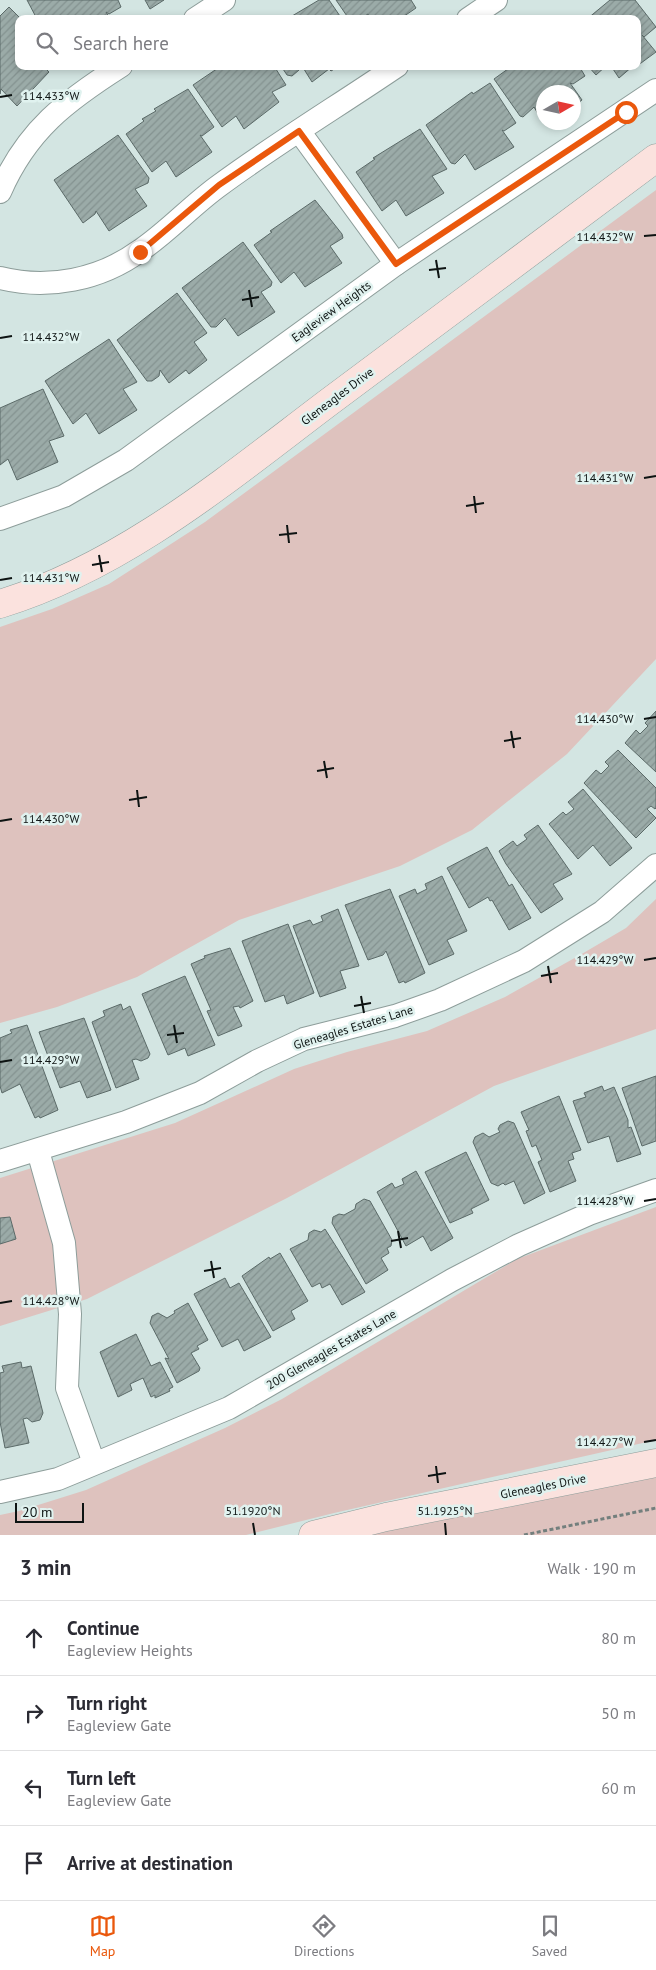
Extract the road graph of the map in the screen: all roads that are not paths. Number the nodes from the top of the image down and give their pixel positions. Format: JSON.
{"nodes":[{"id":1,"x":224,"y":0,"type":"edge"},
{"id":2,"x":496,"y":0,"type":"edge"},
{"id":3,"x":201,"y":15,"type":"edge"},
{"id":4,"x":474,"y":15,"type":"edge"},
{"id":5,"x":115,"y":70,"type":"edge"},
{"id":6,"x":390,"y":70,"type":"edge"},
{"id":7,"x":656,"y":90,"type":"edge"},
{"id":8,"x":299,"y":131,"type":"junction"},
{"id":9,"x":656,"y":158,"type":"edge"},
{"id":10,"x":0,"y":192,"type":"edge"},
{"id":11,"x":396,"y":264,"type":"junction"},
{"id":12,"x":0,"y":278,"type":"edge"},
{"id":13,"x":0,"y":519,"type":"edge"},
{"id":14,"x":0,"y":604,"type":"edge"},
{"id":15,"x":656,"y":864,"type":"edge"},
{"id":16,"x":38,"y":1151,"type":"junction"},
{"id":17,"x":0,"y":1161,"type":"edge"},
{"id":18,"x":656,"y":1190,"type":"edge"},
{"id":19,"x":94,"y":1463,"type":"junction"},
{"id":20,"x":656,"y":1463,"type":"edge"},
{"id":21,"x":0,"y":1492,"type":"edge"},
{"id":22,"x":312,"y":1535,"type":"edge"}],
"edges":[{"from":1,"to":3,"type":"street"},
{"from":2,"to":4,"type":"street"},
{"from":5,"to":10,"type":"street"},
{"from":6,"to":8,"type":"street"},
{"from":7,"to":11,"type":"street","name":"Eagleview Heights"},
{"from":8,"to":11,"type":"street"},
{"from":8,"to":12,"type":"street"},
{"from":9,"to":14,"type":"street","name":"Gleneagles Drive"},
{"from":11,"to":13,"type":"street","name":"Eagleview Heights"},
{"from":15,"to":16,"type":"street","name":"Gleneagles Estates Lane"},
{"from":16,"to":17,"type":"street","name":"Gleneagles Estates Lane"},
{"from":16,"to":19,"type":"street"},
{"from":18,"to":19,"type":"street","name":"200 Gleneagles Estates Lane"},
{"from":19,"to":21,"type":"street","name":"200 Gleneagles Estates Lane"},
{"from":20,"to":22,"type":"street","name":"Gleneagles Drive"}]}
